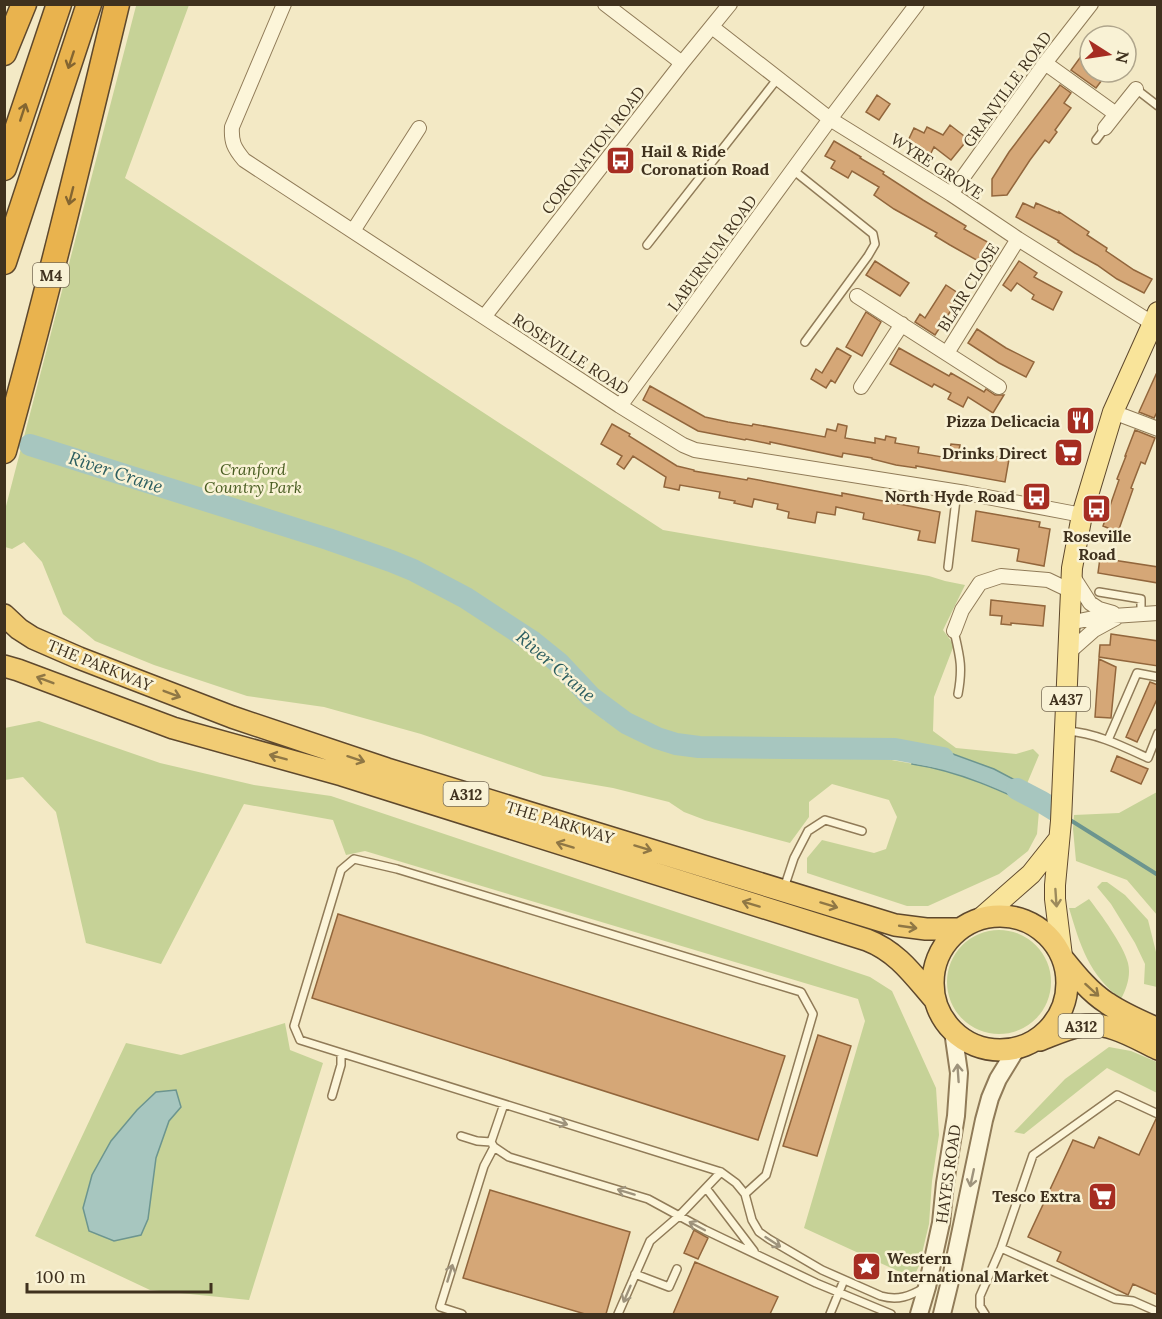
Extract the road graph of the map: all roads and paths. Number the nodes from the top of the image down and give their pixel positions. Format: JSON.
{"nodes":[{"id":1,"x":24,"y":4,"type":"edge"},
{"id":2,"x":58,"y":4,"type":"edge"},
{"id":3,"x":89,"y":4,"type":"edge"},
{"id":4,"x":117,"y":4,"type":"edge"},
{"id":5,"x":284,"y":4,"type":"edge"},
{"id":6,"x":605,"y":4,"type":"edge"},
{"id":7,"x":730,"y":4,"type":"edge"},
{"id":8,"x":917,"y":4,"type":"edge"},
{"id":9,"x":1091,"y":4,"type":"edge"},
{"id":10,"x":712,"y":27,"type":"junction"},
{"id":11,"x":4,"y":53,"type":"edge"},
{"id":12,"x":681,"y":63,"type":"junction"},
{"id":13,"x":1045,"y":63,"type":"junction"},
{"id":14,"x":778,"y":78,"type":"junction"},
{"id":15,"x":1136,"y":89,"type":"joint"},
{"id":16,"x":1158,"y":106,"type":"edge"},
{"id":17,"x":1116,"y":114,"type":"junction"},
{"id":18,"x":831,"y":119,"type":"junction"},
{"id":19,"x":419,"y":128,"type":"dead end"},
{"id":20,"x":1105,"y":128,"type":"joint"},
{"id":21,"x":1096,"y":140,"type":"dead end"},
{"id":22,"x":4,"y":168,"type":"edge"},
{"id":23,"x":793,"y":170,"type":"junction"},
{"id":24,"x":951,"y":194,"type":"junction"},
{"id":25,"x":353,"y":231,"type":"junction"},
{"id":26,"x":1018,"y":239,"type":"junction"},
{"id":27,"x":646,"y":245,"type":"dead end"},
{"id":28,"x":4,"y":262,"type":"edge"},
{"id":29,"x":857,"y":296,"type":"dead end"},
{"id":30,"x":484,"y":317,"type":"junction"},
{"id":31,"x":1155,"y":318,"type":"edge"},
{"id":32,"x":902,"y":324,"type":"junction"},
{"id":33,"x":805,"y":342,"type":"dead end"},
{"id":34,"x":946,"y":353,"type":"junction"},
{"id":35,"x":861,"y":387,"type":"dead end"},
{"id":36,"x":999,"y":387,"type":"dead end"},
{"id":37,"x":620,"y":406,"type":"junction"},
{"id":38,"x":1113,"y":412,"type":"junction"},
{"id":39,"x":1158,"y":429,"type":"edge"},
{"id":40,"x":4,"y":451,"type":"edge"},
{"id":41,"x":957,"y":491,"type":"junction"},
{"id":42,"x":1082,"y":515,"type":"junction"},
{"id":43,"x":948,"y":567,"type":"dead end"},
{"id":44,"x":1071,"y":582,"type":"junction"},
{"id":45,"x":1099,"y":592,"type":"dead end"},
{"id":46,"x":1141,"y":614,"type":"junction"},
{"id":47,"x":1158,"y":614,"type":"edge"},
{"id":48,"x":4,"y":615,"type":"edge"},
{"id":49,"x":1121,"y":616,"type":"junction"},
{"id":50,"x":1069,"y":622,"type":"junction"},
{"id":51,"x":954,"y":631,"type":"joint"},
{"id":52,"x":1068,"y":653,"type":"junction"},
{"id":53,"x":4,"y":666,"type":"edge"},
{"id":54,"x":1158,"y":677,"type":"edge"},
{"id":55,"x":958,"y":694,"type":"dead end"},
{"id":56,"x":1065,"y":731,"type":"junction"},
{"id":57,"x":1158,"y":733,"type":"edge"},
{"id":58,"x":1108,"y":740,"type":"junction"},
{"id":59,"x":1060,"y":822,"type":"junction"},
{"id":60,"x":862,"y":831,"type":"dead end"},
{"id":61,"x":783,"y":891,"type":"junction"},
{"id":62,"x":982,"y":917,"type":"junction"},
{"id":63,"x":959,"y":929,"type":"junction"},
{"id":64,"x":1063,"y":958,"type":"junction"},
{"id":65,"x":935,"y":1000,"type":"junction"},
{"id":66,"x":1158,"y":1029,"type":"edge"},
{"id":67,"x":953,"y":1031,"type":"junction"},
{"id":68,"x":1027,"y":1045,"type":"junction"},
{"id":69,"x":1158,"y":1049,"type":"edge"},
{"id":70,"x":341,"y":1053,"type":"junction"},
{"id":71,"x":332,"y":1096,"type":"dead end"},
{"id":72,"x":504,"y":1104,"type":"junction"},
{"id":73,"x":1158,"y":1114,"type":"edge"},
{"id":74,"x":461,"y":1136,"type":"dead end"},
{"id":75,"x":493,"y":1144,"type":"junction"},
{"id":76,"x":721,"y":1172,"type":"junction"},
{"id":77,"x":706,"y":1188,"type":"junction"},
{"id":78,"x":745,"y":1194,"type":"junction"},
{"id":79,"x":679,"y":1216,"type":"junction"},
{"id":80,"x":1001,"y":1248,"type":"junction"},
{"id":81,"x":755,"y":1253,"type":"junction"},
{"id":82,"x":677,"y":1269,"type":"dead end"},
{"id":83,"x":635,"y":1274,"type":"junction"},
{"id":84,"x":844,"y":1280,"type":"junction"},
{"id":85,"x":927,"y":1287,"type":"junction"},
{"id":86,"x":838,"y":1292,"type":"junction"},
{"id":87,"x":1158,"y":1312,"type":"edge"},
{"id":88,"x":830,"y":1313,"type":"edge"},
{"id":89,"x":462,"y":1314,"type":"edge"},
{"id":90,"x":618,"y":1314,"type":"edge"},
{"id":91,"x":839,"y":1314,"type":"edge"},
{"id":92,"x":891,"y":1314,"type":"edge"},
{"id":93,"x":919,"y":1314,"type":"edge"},
{"id":94,"x":942,"y":1314,"type":"edge"},
{"id":95,"x":985,"y":1314,"type":"edge"}],
"edges":[{"from":1,"to":11,"type":"highway"},
{"from":22,"to":2,"type":"highway","one_way":true},
{"from":3,"to":28,"type":"highway","one_way":true},
{"from":4,"to":40,"type":"highway","number":"M4","one_way":true},
{"from":5,"to":25,"type":"street","name":"ROSEVILLE ROAD"},
{"from":6,"to":12,"type":"street"},
{"from":7,"to":10,"type":"street","name":"CORONATION ROAD"},
{"from":8,"to":18,"type":"street","name":"LABURNUM ROAD"},
{"from":9,"to":13,"type":"street","name":"GRANVILLE ROAD"},
{"from":10,"to":12,"type":"street","name":"CORONATION ROAD"},
{"from":10,"to":14,"type":"street","name":"WYRE GROVE"},
{"from":12,"to":30,"type":"street","name":"CORONATION ROAD"},
{"from":13,"to":17,"type":"street"},
{"from":13,"to":24,"type":"street","name":"GRANVILLE ROAD"},
{"from":14,"to":18,"type":"street","name":"WYRE GROVE"},
{"from":14,"to":27,"type":"lane"},
{"from":15,"to":16,"type":"lane"},
{"from":15,"to":17,"type":"street"},
{"from":17,"to":20,"type":"street"},
{"from":18,"to":23,"type":"street","name":"LABURNUM ROAD"},
{"from":18,"to":24,"type":"street","name":"WYRE GROVE"},
{"from":19,"to":25,"type":"street"},
{"from":20,"to":21,"type":"lane"},
{"from":23,"to":33,"type":"lane"},
{"from":23,"to":37,"type":"street","name":"LABURNUM ROAD"},
{"from":24,"to":26,"type":"street","name":"WYRE GROVE"},
{"from":25,"to":30,"type":"street","name":"ROSEVILLE ROAD"},
{"from":26,"to":31,"type":"street","name":"WYRE GROVE"},
{"from":26,"to":34,"type":"street","name":"BLAIR CLOSE"},
{"from":29,"to":32,"type":"street","name":"BLAIR CLOSE"},
{"from":30,"to":37,"type":"street","name":"ROSEVILLE ROAD"},
{"from":31,"to":38,"type":"main road","number":"A437"},
{"from":32,"to":34,"type":"street","name":"BLAIR CLOSE"},
{"from":32,"to":35,"type":"street"},
{"from":34,"to":36,"type":"street","name":"BLAIR CLOSE"},
{"from":37,"to":41,"type":"street","name":"ROSEVILLE ROAD"},
{"from":38,"to":39,"type":"street"},
{"from":38,"to":42,"type":"main road","number":"A437"},
{"from":41,"to":42,"type":"street","name":"ROSEVILLE ROAD"},
{"from":41,"to":43,"type":"lane"},
{"from":42,"to":44,"type":"main road","number":"A437"},
{"from":44,"to":49,"type":"street"},
{"from":44,"to":50,"type":"main road","number":"A437"},
{"from":44,"to":51,"type":"street"},
{"from":45,"to":46,"type":"lane"},
{"from":46,"to":47,"type":"street"},
{"from":46,"to":49,"type":"street"},
{"from":48,"to":61,"type":"highway","name":"THE PARKWAY","number":"A312","one_way":true},
{"from":49,"to":50,"type":"street"},
{"from":49,"to":52,"type":"street"},
{"from":50,"to":52,"type":"main road","number":"A437"},
{"from":51,"to":55,"type":"lane"},
{"from":52,"to":56,"type":"main road","number":"A437"},
{"from":65,"to":53,"type":"highway","name":"THE PARKWAY","number":"A312","one_way":true},
{"from":54,"to":58,"type":"lane"},
{"from":56,"to":58,"type":"lane"},
{"from":56,"to":59,"type":"main road","number":"A437"},
{"from":57,"to":58,"type":"lane"},
{"from":59,"to":62,"type":"main road"},
{"from":59,"to":64,"type":"main road","number":"A437","one_way":true},
{"from":60,"to":61,"type":"lane"},
{"from":61,"to":63,"type":"highway","name":"THE PARKWAY","number":"A312","one_way":true},
{"from":62,"to":63,"type":"highway"},
{"from":62,"to":64,"type":"highway"},
{"from":63,"to":65,"type":"highway"},
{"from":64,"to":66,"type":"highway","number":"A312","one_way":true},
{"from":64,"to":68,"type":"highway"},
{"from":65,"to":67,"type":"highway"},
{"from":67,"to":68,"type":"highway"},
{"from":85,"to":67,"type":"street","name":"HAYES ROAD","one_way":true},
{"from":68,"to":69,"type":"highway","number":"A312"},
{"from":68,"to":94,"type":"street","name":"HAYES ROAD","one_way":true},
{"from":70,"to":71,"type":"lane"},
{"from":70,"to":72,"type":"lane"},
{"from":70,"to":78,"type":"lane"},
{"from":72,"to":75,"type":"lane"},
{"from":72,"to":76,"type":"lane","one_way":true},
{"from":73,"to":80,"type":"lane"},
{"from":74,"to":75,"type":"lane"},
{"from":79,"to":75,"type":"lane","one_way":true},
{"from":89,"to":75,"type":"lane","one_way":true},
{"from":76,"to":77,"type":"lane"},
{"from":76,"to":78,"type":"lane"},
{"from":77,"to":79,"type":"lane"},
{"from":77,"to":81,"type":"lane"},
{"from":78,"to":84,"type":"lane","one_way":true},
{"from":81,"to":79,"type":"lane","one_way":true},
{"from":79,"to":83,"type":"lane"},
{"from":80,"to":87,"type":"lane"},
{"from":80,"to":95,"type":"lane"},
{"from":81,"to":86,"type":"lane"},
{"from":82,"to":83,"type":"lane"},
{"from":83,"to":90,"type":"lane","one_way":true},
{"from":84,"to":85,"type":"lane"},
{"from":84,"to":86,"type":"lane"},
{"from":85,"to":93,"type":"street","name":"HAYES ROAD"},
{"from":86,"to":88,"type":"lane"},
{"from":86,"to":92,"type":"lane"},
{"from":88,"to":91,"type":"lane"}]}
